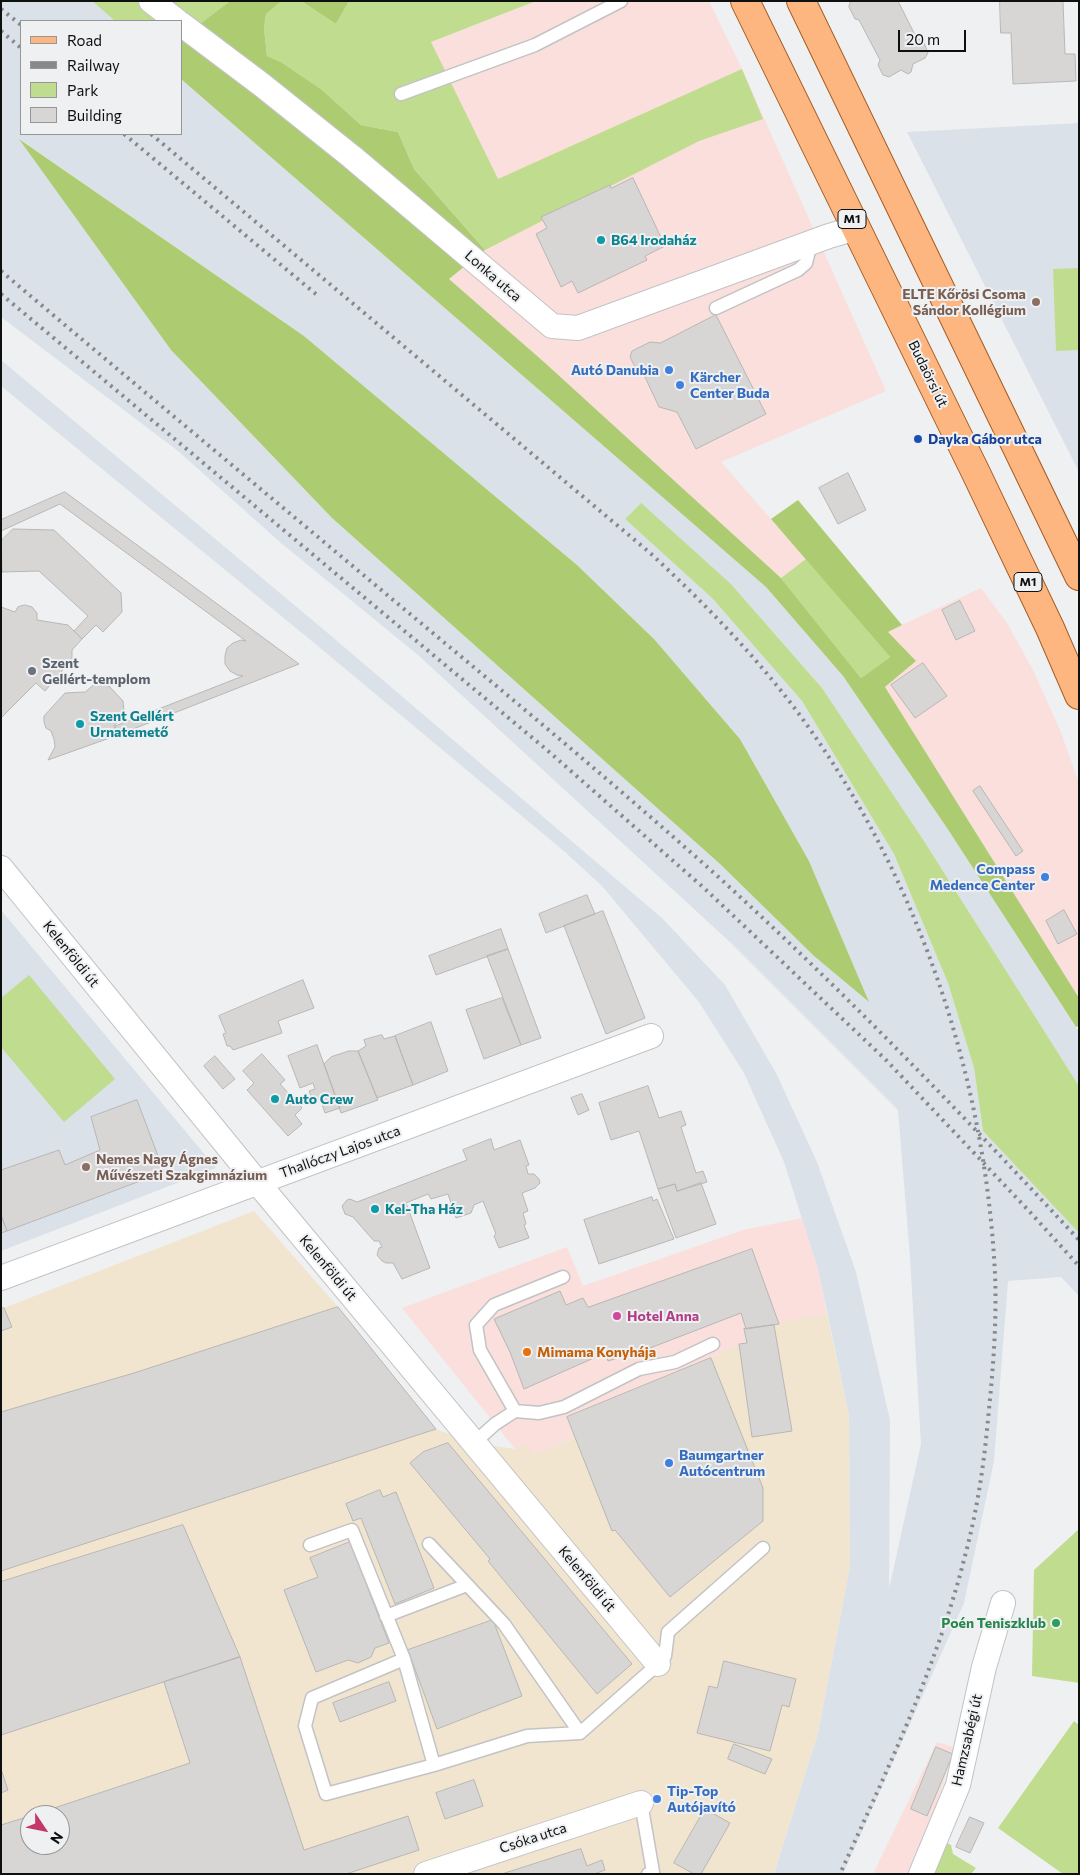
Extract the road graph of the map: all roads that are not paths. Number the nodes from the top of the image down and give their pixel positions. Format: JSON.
{"nodes":[{"id":1,"x":151,"y":1,"type":"edge"},
{"id":2,"x":621,"y":1,"type":"edge"},
{"id":3,"x":745,"y":1,"type":"edge"},
{"id":4,"x":802,"y":1,"type":"edge"},
{"id":5,"x":176,"y":20,"type":"edge"},
{"id":6,"x":182,"y":25,"type":"edge"},
{"id":7,"x":401,"y":94,"type":"dead end"},
{"id":8,"x":857,"y":228,"type":"junction"},
{"id":9,"x":811,"y":243,"type":"junction"},
{"id":10,"x":716,"y":308,"type":"dead end"},
{"id":11,"x":1079,"y":576,"type":"edge"},
{"id":12,"x":1079,"y":695,"type":"edge"},
{"id":13,"x":1,"y":868,"type":"edge"},
{"id":14,"x":651,"y":1036,"type":"dead end"},
{"id":15,"x":257,"y":1182,"type":"junction"},
{"id":16,"x":563,"y":1277,"type":"dead end"},
{"id":17,"x":1,"y":1278,"type":"edge"},
{"id":18,"x":713,"y":1344,"type":"dead end"},
{"id":19,"x":516,"y":1411,"type":"junction"},
{"id":20,"x":474,"y":1443,"type":"junction"},
{"id":21,"x":310,"y":1544,"type":"dead end"},
{"id":22,"x":429,"y":1544,"type":"dead end"},
{"id":23,"x":763,"y":1548,"type":"dead end"},
{"id":24,"x":467,"y":1585,"type":"junction"},
{"id":25,"x":1003,"y":1603,"type":"dead end"},
{"id":26,"x":386,"y":1616,"type":"junction"},
{"id":27,"x":404,"y":1660,"type":"junction"},
{"id":28,"x":658,"y":1664,"type":"junction"},
{"id":29,"x":580,"y":1733,"type":"junction"},
{"id":30,"x":434,"y":1765,"type":"junction"},
{"id":31,"x":640,"y":1802,"type":"joint"},
{"id":32,"x":651,"y":1873,"type":"edge"},
{"id":33,"x":426,"y":1874,"type":"edge"},
{"id":34,"x":920,"y":1874,"type":"edge"}],
"edges":[{"from":1,"to":5,"type":"street"},
{"from":2,"to":7,"type":"lane"},
{"from":3,"to":8,"type":"main road","name":"Budaörsi út","number":"M1"},
{"from":4,"to":11,"type":"main road"},
{"from":6,"to":9,"type":"street","name":"Lonka utca"},
{"from":8,"to":9,"type":"street","name":"Lonka utca"},
{"from":8,"to":12,"type":"main road","name":"Budaörsi út","number":"M1"},
{"from":9,"to":10,"type":"lane"},
{"from":13,"to":15,"type":"street","name":"Kelenföldi út"},
{"from":14,"to":15,"type":"street","name":"Thallóczy Lajos utca"},
{"from":15,"to":17,"type":"street","name":"Thallóczy Lajos utca"},
{"from":15,"to":20,"type":"street","name":"Kelenföldi út"},
{"from":16,"to":19,"type":"lane"},
{"from":18,"to":19,"type":"lane"},
{"from":19,"to":20,"type":"lane"},
{"from":20,"to":28,"type":"street","name":"Kelenföldi út"},
{"from":21,"to":26,"type":"lane"},
{"from":22,"to":24,"type":"lane"},
{"from":23,"to":28,"type":"lane"},
{"from":24,"to":26,"type":"lane"},
{"from":24,"to":29,"type":"lane"},
{"from":25,"to":34,"type":"street","name":"Hamzsabégi út"},
{"from":26,"to":27,"type":"lane"},
{"from":27,"to":30,"type":"lane"},
{"from":27,"to":30,"type":"lane"},
{"from":28,"to":29,"type":"lane"},
{"from":29,"to":30,"type":"lane"},
{"from":31,"to":32,"type":"lane"},
{"from":31,"to":33,"type":"street","name":"Csóka utca"}]}
